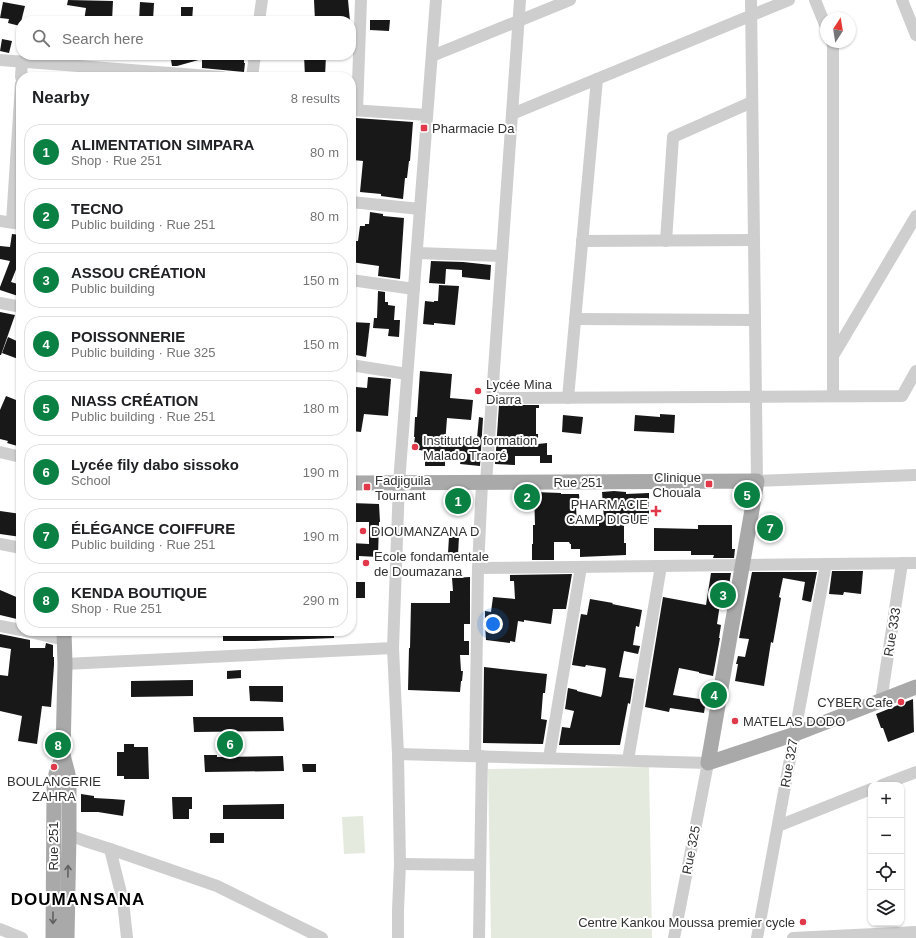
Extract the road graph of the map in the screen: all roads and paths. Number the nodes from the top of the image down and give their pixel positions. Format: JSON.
{"nodes":[{"id":1,"x":258,"y":0,"type":"edge"},
{"id":2,"x":361,"y":0,"type":"edge"},
{"id":3,"x":436,"y":0,"type":"edge"},
{"id":4,"x":520,"y":0,"type":"edge"},
{"id":5,"x":570,"y":0,"type":"edge"},
{"id":6,"x":751,"y":0,"type":"edge"},
{"id":7,"x":789,"y":0,"type":"edge"},
{"id":8,"x":815,"y":0,"type":"edge"},
{"id":9,"x":902,"y":0,"type":"edge"},
{"id":10,"x":820,"y":12,"type":"edge"},
{"id":11,"x":259,"y":16,"type":"edge"},
{"id":12,"x":751,"y":16,"type":"junction"},
{"id":13,"x":518,"y":21,"type":"junction"},
{"id":14,"x":916,"y":35,"type":"edge"},
{"id":15,"x":833,"y":48,"type":"edge"},
{"id":16,"x":432,"y":56,"type":"junction"},
{"id":17,"x":0,"y":60,"type":"edge"},
{"id":18,"x":254,"y":60,"type":"edge"},
{"id":19,"x":22,"y":62,"type":"junction"},
{"id":20,"x":21,"y":72,"type":"edge"},
{"id":21,"x":91,"y":72,"type":"edge"},
{"id":22,"x":253,"y":72,"type":"edge"},
{"id":23,"x":356,"y":79,"type":"edge"},
{"id":24,"x":597,"y":79,"type":"junction"},
{"id":25,"x":752,"y":102,"type":"junction"},
{"id":26,"x":356,"y":110,"type":"edge"},
{"id":27,"x":427,"y":114,"type":"junction"},
{"id":28,"x":512,"y":114,"type":"junction"},
{"id":29,"x":16,"y":153,"type":"edge"},
{"id":30,"x":356,"y":203,"type":"edge"},
{"id":31,"x":420,"y":209,"type":"junction"},
{"id":32,"x":916,"y":216,"type":"edge"},
{"id":33,"x":11,"y":222,"type":"edge"},
{"id":34,"x":754,"y":240,"type":"junction"},
{"id":35,"x":582,"y":241,"type":"junction"},
{"id":36,"x":666,"y":241,"type":"junction"},
{"id":37,"x":416,"y":252,"type":"junction"},
{"id":38,"x":502,"y":256,"type":"junction"},
{"id":39,"x":356,"y":281,"type":"edge"},
{"id":40,"x":414,"y":288,"type":"junction"},
{"id":41,"x":0,"y":303,"type":"edge"},
{"id":42,"x":16,"y":306,"type":"edge"},
{"id":43,"x":575,"y":319,"type":"junction"},
{"id":44,"x":755,"y":320,"type":"junction"},
{"id":45,"x":832,"y":357,"type":"junction"},
{"id":46,"x":356,"y":366,"type":"edge"},
{"id":47,"x":916,"y":371,"type":"edge"},
{"id":48,"x":407,"y":374,"type":"junction"},
{"id":49,"x":832,"y":396,"type":"junction"},
{"id":50,"x":756,"y":397,"type":"junction"},
{"id":51,"x":492,"y":398,"type":"junction"},
{"id":52,"x":568,"y":398,"type":"junction"},
{"id":53,"x":0,"y":452,"type":"edge"},
{"id":54,"x":16,"y":456,"type":"edge"},
{"id":55,"x":916,"y":475,"type":"edge"},
{"id":56,"x":757,"y":481,"type":"junction"},
{"id":57,"x":399,"y":483,"type":"junction"},
{"id":58,"x":484,"y":483,"type":"junction"},
{"id":59,"x":356,"y":484,"type":"edge"},
{"id":60,"x":0,"y":544,"type":"edge"},
{"id":61,"x":16,"y":547,"type":"edge"},
{"id":62,"x":902,"y":563,"type":"junction"},
{"id":63,"x":916,"y":563,"type":"edge"},
{"id":64,"x":826,"y":564,"type":"junction"},
{"id":65,"x":743,"y":565,"type":"junction"},
{"id":66,"x":661,"y":566,"type":"junction"},
{"id":67,"x":581,"y":567,"type":"junction"},
{"id":68,"x":478,"y":568,"type":"junction"},
{"id":69,"x":0,"y":626,"type":"edge"},
{"id":70,"x":16,"y":629,"type":"edge"},
{"id":71,"x":64,"y":636,"type":"edge"},
{"id":72,"x":393,"y":648,"type":"junction"},
{"id":73,"x":65,"y":664,"type":"junction"},
{"id":74,"x":916,"y":688,"type":"edge"},
{"id":75,"x":881,"y":701,"type":"junction"},
{"id":76,"x":795,"y":734,"type":"junction"},
{"id":77,"x":398,"y":754,"type":"junction"},
{"id":78,"x":63,"y":755,"type":"junction"},
{"id":79,"x":479,"y":756,"type":"junction"},
{"id":80,"x":549,"y":758,"type":"junction"},
{"id":81,"x":628,"y":760,"type":"junction"},
{"id":82,"x":708,"y":763,"type":"junction"},
{"id":83,"x":916,"y":772,"type":"edge"},
{"id":84,"x":890,"y":782,"type":"edge"},
{"id":85,"x":868,"y":790,"type":"edge"},
{"id":86,"x":778,"y":826,"type":"junction"},
{"id":87,"x":69,"y":835,"type":"junction"},
{"id":88,"x":110,"y":849,"type":"junction"},
{"id":89,"x":400,"y":864,"type":"junction"},
{"id":90,"x":480,"y":865,"type":"junction"},
{"id":91,"x":0,"y":929,"type":"edge"},
{"id":92,"x":916,"y":932,"type":"edge"},
{"id":93,"x":22,"y":938,"type":"edge"},
{"id":94,"x":53,"y":938,"type":"edge"},
{"id":95,"x":67,"y":938,"type":"edge"},
{"id":96,"x":128,"y":938,"type":"edge"},
{"id":97,"x":322,"y":938,"type":"edge"},
{"id":98,"x":398,"y":938,"type":"edge"},
{"id":99,"x":479,"y":938,"type":"edge"},
{"id":100,"x":674,"y":938,"type":"edge"},
{"id":101,"x":757,"y":938,"type":"edge"},
{"id":102,"x":793,"y":938,"type":"edge"}],
"edges":[{"from":1,"to":11,"type":"street"},
{"from":2,"to":23,"type":"street"},
{"from":3,"to":16,"type":"street"},
{"from":4,"to":13,"type":"street"},
{"from":5,"to":13,"type":"street"},
{"from":6,"to":12,"type":"street"},
{"from":7,"to":12,"type":"street"},
{"from":8,"to":10,"type":"street"},
{"from":9,"to":14,"type":"street"},
{"from":12,"to":24,"type":"street"},
{"from":12,"to":25,"type":"street"},
{"from":13,"to":16,"type":"street"},
{"from":13,"to":28,"type":"street"},
{"from":15,"to":45,"type":"street"},
{"from":16,"to":27,"type":"street"},
{"from":17,"to":19,"type":"street"},
{"from":18,"to":22,"type":"street"},
{"from":19,"to":20,"type":"street"},
{"from":19,"to":21,"type":"street"},
{"from":24,"to":28,"type":"street"},
{"from":24,"to":35,"type":"street"},
{"from":25,"to":34,"type":"street"},
{"from":25,"to":36,"type":"street"},
{"from":26,"to":27,"type":"street"},
{"from":27,"to":31,"type":"street"},
{"from":28,"to":38,"type":"street"},
{"from":29,"to":33,"type":"street"},
{"from":30,"to":31,"type":"street"},
{"from":31,"to":37,"type":"street"},
{"from":32,"to":45,"type":"street"},
{"from":34,"to":36,"type":"street"},
{"from":34,"to":44,"type":"street"},
{"from":35,"to":36,"type":"street"},
{"from":35,"to":43,"type":"street"},
{"from":37,"to":38,"type":"street"},
{"from":37,"to":40,"type":"street"},
{"from":38,"to":51,"type":"street"},
{"from":39,"to":40,"type":"street"},
{"from":40,"to":48,"type":"street"},
{"from":41,"to":42,"type":"street"},
{"from":43,"to":44,"type":"street"},
{"from":43,"to":52,"type":"street"},
{"from":44,"to":50,"type":"street"},
{"from":45,"to":49,"type":"street"},
{"from":46,"to":48,"type":"street"},
{"from":47,"to":49,"type":"street"},
{"from":48,"to":57,"type":"street"},
{"from":49,"to":50,"type":"street"},
{"from":50,"to":52,"type":"street"},
{"from":50,"to":56,"type":"street"},
{"from":51,"to":52,"type":"street"},
{"from":51,"to":58,"type":"street"},
{"from":53,"to":54,"type":"street"},
{"from":55,"to":56,"type":"street"},
{"from":56,"to":58,"type":"main road","name":"Rue 251"},
{"from":56,"to":65,"type":"main road"},
{"from":57,"to":58,"type":"main road","name":"Rue 251"},
{"from":57,"to":59,"type":"main road","name":"Rue 251"},
{"from":57,"to":72,"type":"street"},
{"from":58,"to":68,"type":"street"},
{"from":60,"to":61,"type":"street"},
{"from":62,"to":63,"type":"street"},
{"from":62,"to":64,"type":"street"},
{"from":62,"to":75,"type":"street","name":"Rue 333"},
{"from":64,"to":65,"type":"street"},
{"from":64,"to":76,"type":"street","name":"Rue 327"},
{"from":65,"to":66,"type":"street"},
{"from":65,"to":82,"type":"main road"},
{"from":66,"to":67,"type":"street"},
{"from":66,"to":81,"type":"street"},
{"from":67,"to":68,"type":"street"},
{"from":67,"to":80,"type":"street"},
{"from":68,"to":79,"type":"street"},
{"from":69,"to":70,"type":"street"},
{"from":71,"to":73,"type":"main road","name":"Rue 251"},
{"from":72,"to":73,"type":"street"},
{"from":72,"to":77,"type":"street"},
{"from":73,"to":78,"type":"main road","name":"Rue 251"},
{"from":74,"to":75,"type":"main road"},
{"from":75,"to":76,"type":"main road"},
{"from":76,"to":82,"type":"main road"},
{"from":76,"to":86,"type":"street","name":"Rue 327"},
{"from":77,"to":79,"type":"street"},
{"from":77,"to":89,"type":"street"},
{"from":78,"to":87,"type":"main road","name":"Rue 251"},
{"from":78,"to":94,"type":"main road","name":"Rue 251","one_way":true},
{"from":79,"to":80,"type":"street"},
{"from":79,"to":90,"type":"street"},
{"from":80,"to":81,"type":"street"},
{"from":81,"to":82,"type":"street"},
{"from":82,"to":100,"type":"street","name":"Rue 325"},
{"from":83,"to":84,"type":"street"},
{"from":85,"to":86,"type":"street"},
{"from":86,"to":101,"type":"street","name":"Rue 327"},
{"from":87,"to":88,"type":"street"},
{"from":95,"to":87,"type":"main road","name":"Rue 251","one_way":true},
{"from":88,"to":96,"type":"street"},
{"from":88,"to":97,"type":"street"},
{"from":89,"to":90,"type":"street"},
{"from":89,"to":98,"type":"street"},
{"from":90,"to":99,"type":"street"},
{"from":91,"to":93,"type":"street"},
{"from":92,"to":102,"type":"street"}]}
